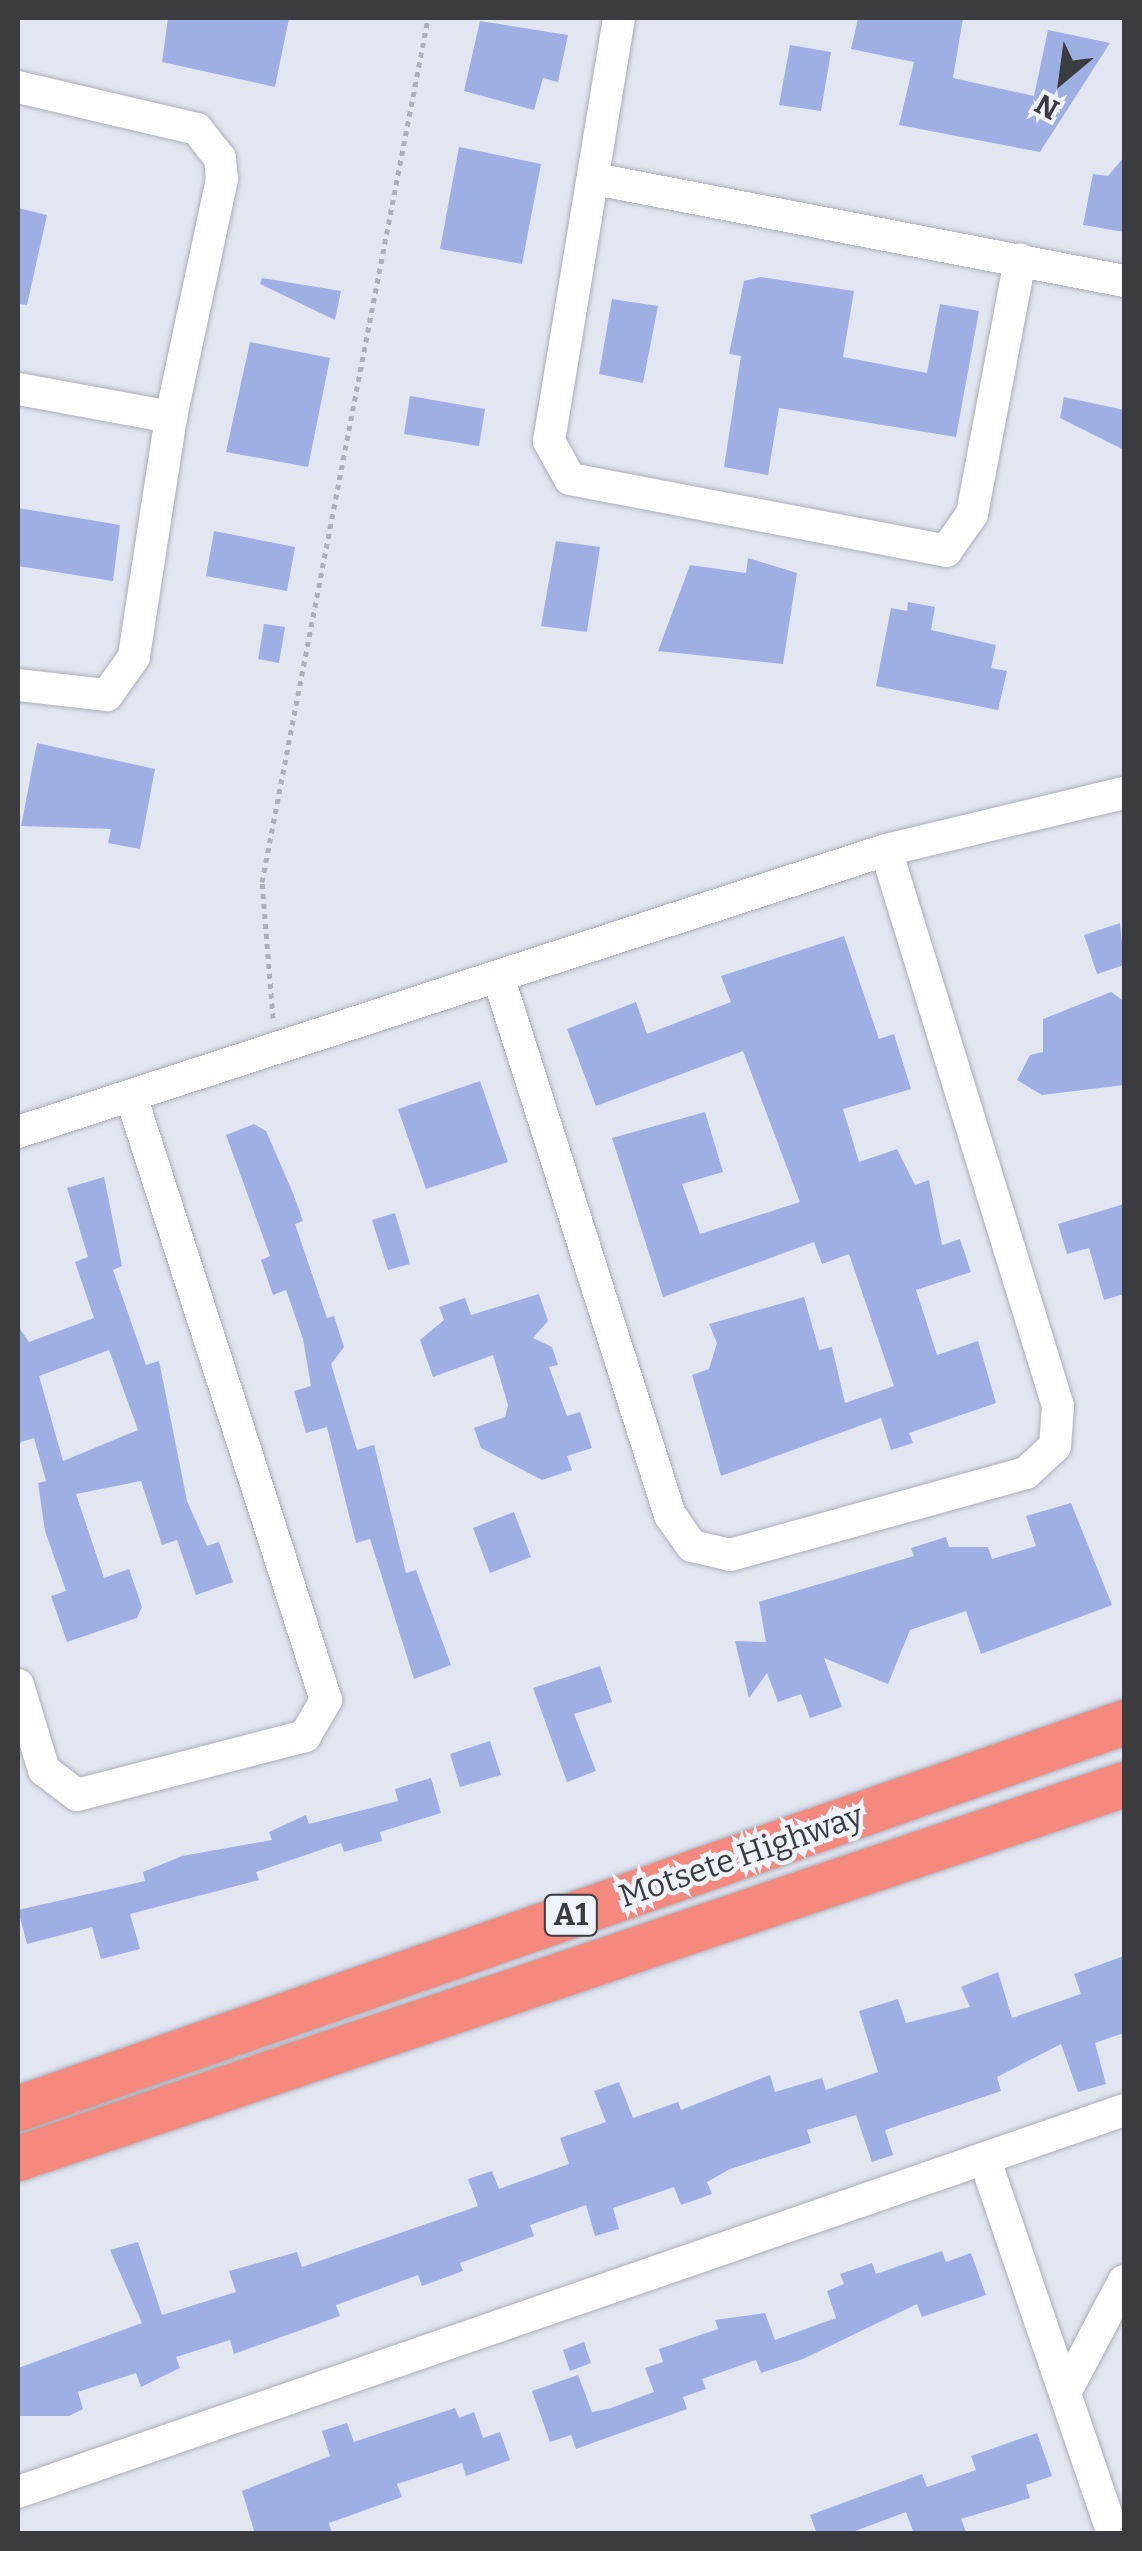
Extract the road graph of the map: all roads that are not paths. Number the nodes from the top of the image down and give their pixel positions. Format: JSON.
{"nodes":[{"id":1,"x":619,"y":18,"type":"edge"},
{"id":2,"x":18,"y":87,"type":"edge"},
{"id":3,"x":595,"y":179,"type":"junction"},
{"id":4,"x":1020,"y":259,"type":"junction"},
{"id":5,"x":1124,"y":281,"type":"edge"},
{"id":6,"x":18,"y":388,"type":"edge"},
{"id":7,"x":171,"y":417,"type":"junction"},
{"id":8,"x":18,"y":686,"type":"edge"},
{"id":9,"x":1124,"y":793,"type":"edge"},
{"id":10,"x":886,"y":850,"type":"junction"},
{"id":11,"x":499,"y":978,"type":"junction"},
{"id":12,"x":131,"y":1096,"type":"junction"},
{"id":13,"x":18,"y":1132,"type":"edge"},
{"id":14,"x":18,"y":1685,"type":"edge"},
{"id":15,"x":1124,"y":1722,"type":"edge"},
{"id":16,"x":1124,"y":1784,"type":"edge"},
{"id":17,"x":18,"y":2108,"type":"edge"},
{"id":18,"x":1124,"y":2110,"type":"edge"},
{"id":19,"x":18,"y":2158,"type":"edge"},
{"id":20,"x":985,"y":2160,"type":"junction"},
{"id":21,"x":1124,"y":2281,"type":"edge"},
{"id":22,"x":1067,"y":2389,"type":"junction"},
{"id":23,"x":18,"y":2492,"type":"edge"},
{"id":24,"x":1113,"y":2534,"type":"edge"}],
"edges":[{"from":1,"to":3,"type":"street"},
{"from":2,"to":7,"type":"street"},
{"from":3,"to":4,"type":"street"},
{"from":3,"to":4,"type":"street"},
{"from":4,"to":5,"type":"street"},
{"from":6,"to":7,"type":"street"},
{"from":7,"to":8,"type":"street"},
{"from":9,"to":10,"type":"street"},
{"from":10,"to":11,"type":"street"},
{"from":10,"to":11,"type":"street"},
{"from":11,"to":12,"type":"street"},
{"from":12,"to":13,"type":"street"},
{"from":12,"to":14,"type":"street"},
{"from":15,"to":17,"type":"highway","name":"Motsete Highway","number":"A1"},
{"from":16,"to":19,"type":"highway","name":"Motsete Highway","number":"A1"},
{"from":18,"to":20,"type":"street"},
{"from":20,"to":22,"type":"street"},
{"from":20,"to":23,"type":"street"},
{"from":21,"to":22,"type":"street"},
{"from":22,"to":24,"type":"street"}]}
